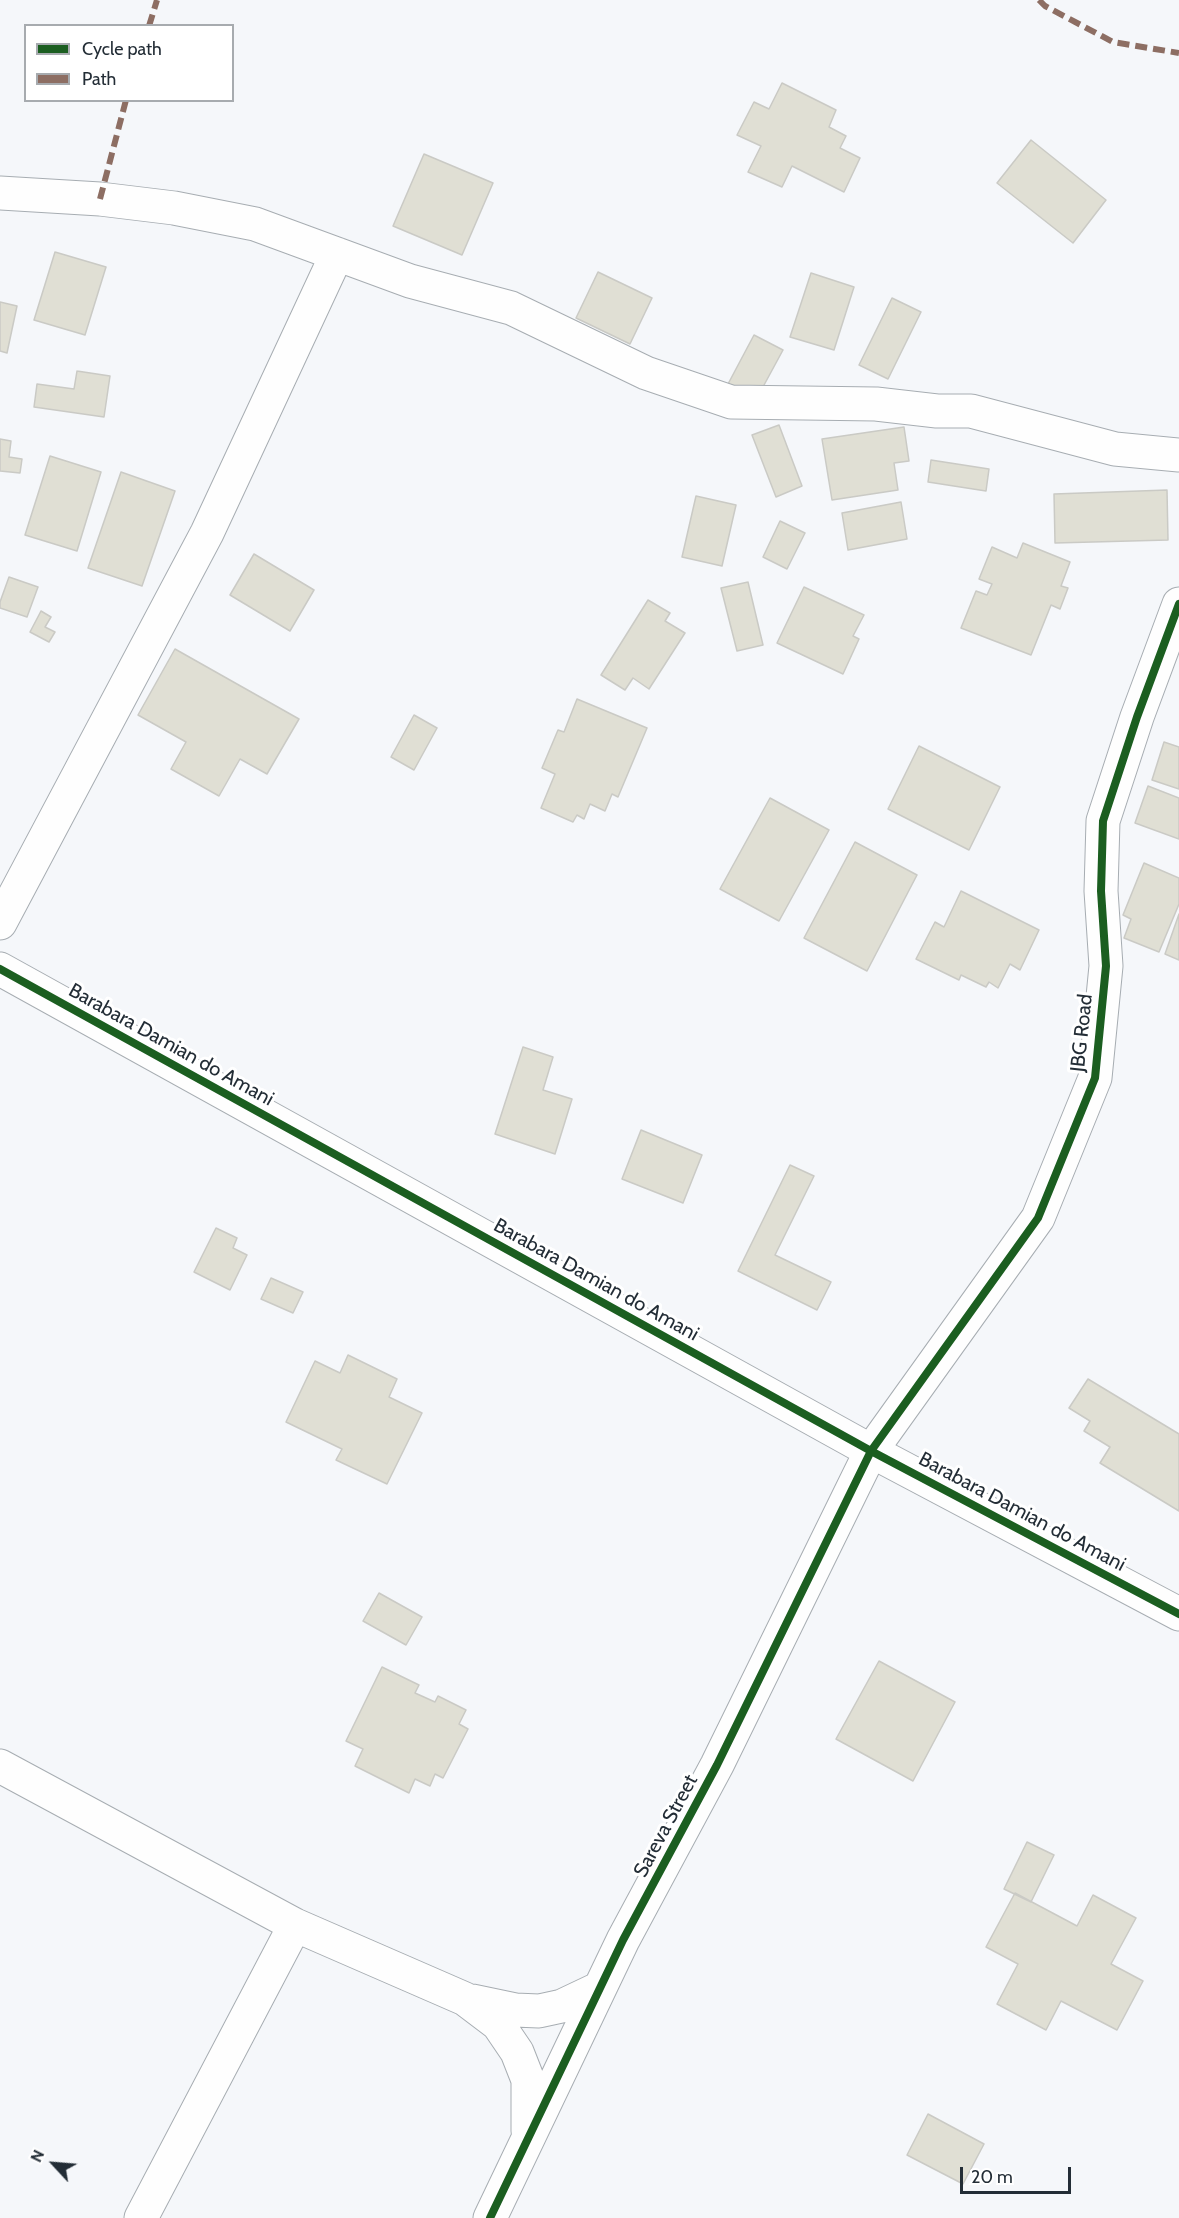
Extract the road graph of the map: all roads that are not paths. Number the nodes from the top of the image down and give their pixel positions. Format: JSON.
{"nodes":[{"id":1,"x":0,"y":193,"type":"edge"},
{"id":2,"x":337,"y":254,"type":"junction"},
{"id":3,"x":1179,"y":456,"type":"edge"},
{"id":4,"x":1179,"y":604,"type":"edge"},
{"id":5,"x":0,"y":923,"type":"edge"},
{"id":6,"x":0,"y":969,"type":"edge"},
{"id":7,"x":871,"y":1451,"type":"junction"},
{"id":8,"x":1179,"y":1614,"type":"edge"},
{"id":9,"x":0,"y":1766,"type":"edge"},
{"id":10,"x":295,"y":1924,"type":"junction"},
{"id":11,"x":600,"y":1988,"type":"junction"},
{"id":12,"x":465,"y":1999,"type":"junction"},
{"id":13,"x":528,"y":2135,"type":"junction"},
{"id":14,"x":141,"y":2218,"type":"edge"},
{"id":15,"x":490,"y":2218,"type":"edge"}],
"edges":[{"from":1,"to":2,"type":"street"},
{"from":2,"to":3,"type":"street"},
{"from":2,"to":5,"type":"street"},
{"from":4,"to":7,"type":"street","name":"JBG Road"},
{"from":6,"to":7,"type":"street","name":"Barabara Damian do Amani"},
{"from":7,"to":8,"type":"street","name":"Barabara Damian do Amani"},
{"from":7,"to":11,"type":"street","name":"Sareva Street"},
{"from":9,"to":10,"type":"street"},
{"from":10,"to":12,"type":"street"},
{"from":10,"to":14,"type":"street"},
{"from":11,"to":12,"type":"street"},
{"from":11,"to":13,"type":"street","name":"Sareva Street"},
{"from":12,"to":13,"type":"street"},
{"from":13,"to":15,"type":"street","name":"Sareva Street"}]}
